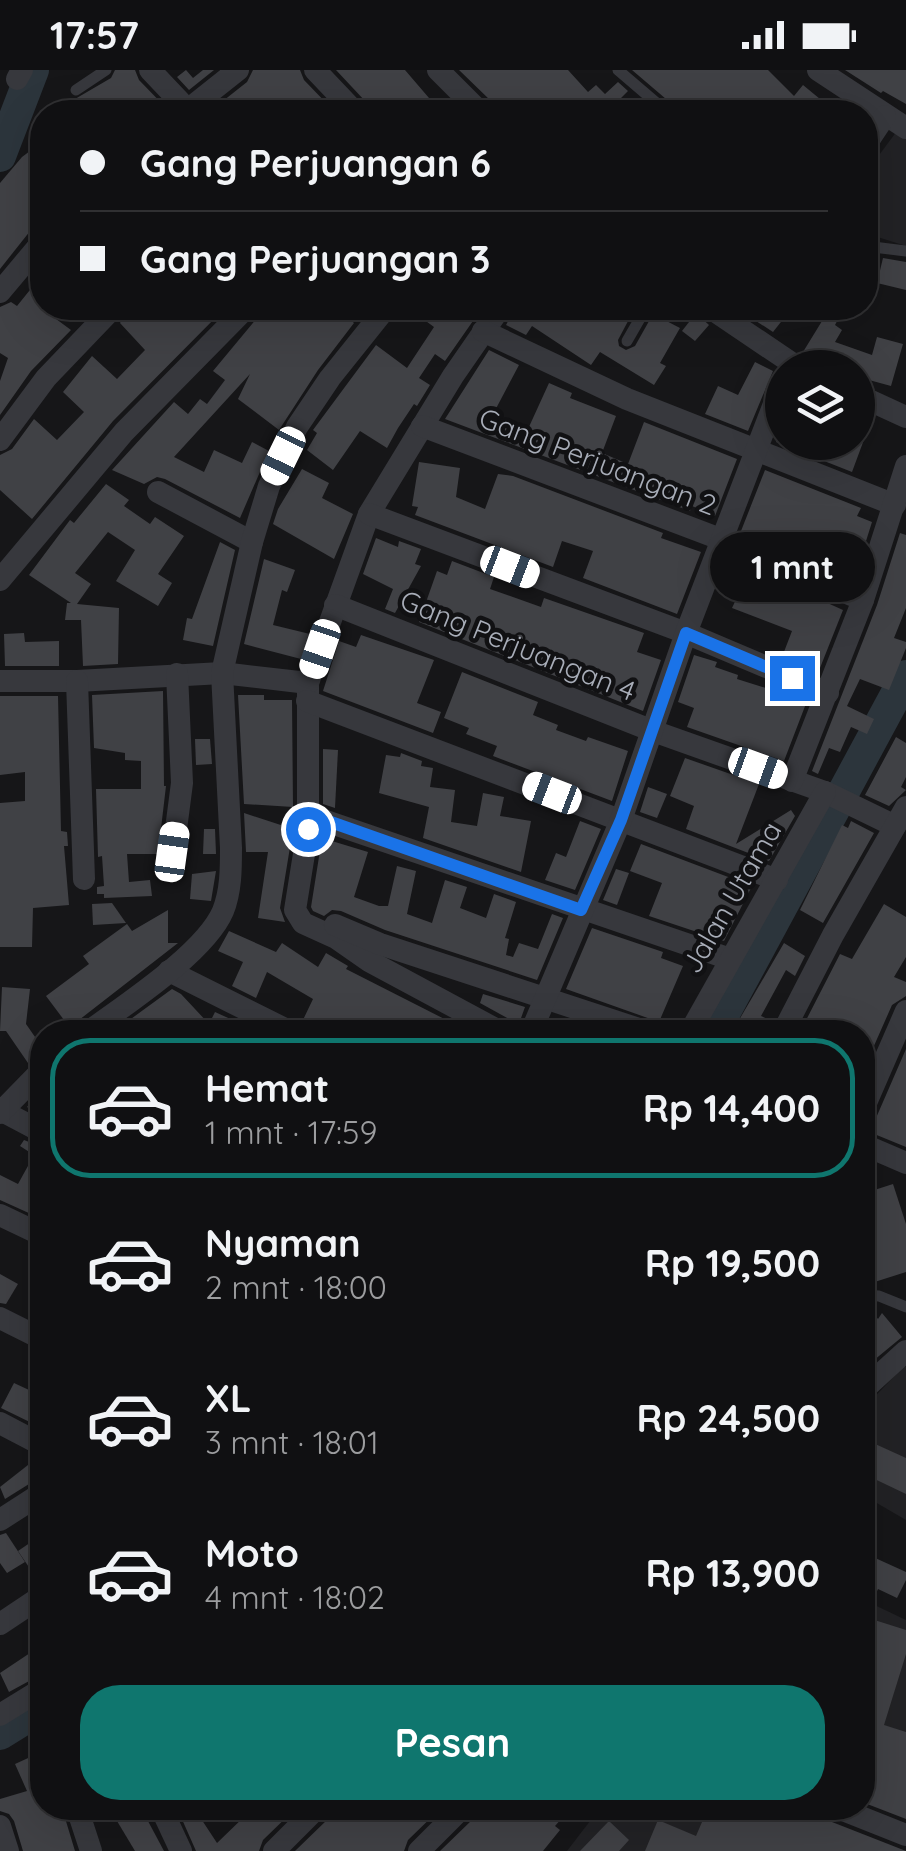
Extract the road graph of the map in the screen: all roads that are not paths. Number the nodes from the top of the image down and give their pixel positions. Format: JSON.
{"nodes":[{"id":1,"x":106,"y":70,"type":"edge"},
{"id":2,"x":150,"y":70,"type":"edge"},
{"id":3,"x":238,"y":70,"type":"edge"},
{"id":4,"x":316,"y":70,"type":"edge"},
{"id":5,"x":438,"y":70,"type":"edge"},
{"id":6,"x":618,"y":70,"type":"edge"},
{"id":7,"x":818,"y":70,"type":"edge"},
{"id":8,"x":76,"y":90,"type":"dead end"},
{"id":9,"x":177,"y":100,"type":"edge"},
{"id":10,"x":201,"y":100,"type":"edge"},
{"id":11,"x":339,"y":100,"type":"edge"},
{"id":12,"x":468,"y":100,"type":"edge"},
{"id":13,"x":654,"y":100,"type":"edge"},
{"id":14,"x":862,"y":100,"type":"edge"},
{"id":15,"x":878,"y":111,"type":"edge"},
{"id":16,"x":885,"y":116,"type":"junction"},
{"id":17,"x":878,"y":126,"type":"edge"},
{"id":18,"x":906,"y":128,"type":"edge"},
{"id":19,"x":878,"y":248,"type":"edge"},
{"id":20,"x":906,"y":251,"type":"edge"},
{"id":21,"x":30,"y":256,"type":"edge"},
{"id":22,"x":0,"y":292,"type":"edge"},
{"id":23,"x":102,"y":320,"type":"edge"},
{"id":24,"x":234,"y":320,"type":"edge"},
{"id":25,"x":376,"y":320,"type":"edge"},
{"id":26,"x":491,"y":320,"type":"edge"},
{"id":27,"x":639,"y":320,"type":"edge"},
{"id":28,"x":725,"y":320,"type":"edge"},
{"id":29,"x":483,"y":331,"type":"junction"},
{"id":30,"x":627,"y":341,"type":"dead end"},
{"id":31,"x":765,"y":351,"type":"edge"},
{"id":32,"x":875,"y":402,"type":"edge"},
{"id":33,"x":906,"y":417,"type":"edge"},
{"id":34,"x":422,"y":426,"type":"junction"},
{"id":35,"x":765,"y":430,"type":"edge"},
{"id":36,"x":0,"y":440,"type":"edge"},
{"id":37,"x":756,"y":452,"type":"junction"},
{"id":38,"x":906,"y":466,"type":"edge"},
{"id":39,"x":158,"y":492,"type":"dead end"},
{"id":40,"x":895,"y":505,"type":"junction"},
{"id":41,"x":369,"y":514,"type":"junction"},
{"id":42,"x":723,"y":540,"type":"junction"},
{"id":43,"x":252,"y":542,"type":"junction"},
{"id":44,"x":0,"y":580,"type":"edge"},
{"id":45,"x":863,"y":600,"type":"junction"},
{"id":46,"x":335,"y":605,"type":"junction"},
{"id":47,"x":686,"y":633,"type":"junction"},
{"id":48,"x":222,"y":673,"type":"junction"},
{"id":49,"x":177,"y":674,"type":"junction"},
{"id":50,"x":0,"y":681,"type":"edge"},
{"id":51,"x":77,"y":681,"type":"junction"},
{"id":52,"x":307,"y":692,"type":"junction"},
{"id":53,"x":828,"y":693,"type":"junction"},
{"id":54,"x":653,"y":731,"type":"junction"},
{"id":55,"x":792,"y":781,"type":"junction"},
{"id":56,"x":829,"y":793,"type":"junction"},
{"id":57,"x":308,"y":814,"type":"junction"},
{"id":58,"x":901,"y":817,"type":"edge"},
{"id":59,"x":621,"y":820,"type":"junction"},
{"id":60,"x":172,"y":852,"type":"dead end"},
{"id":61,"x":84,"y":880,"type":"dead end"},
{"id":62,"x":777,"y":880,"type":"junction"},
{"id":63,"x":581,"y":910,"type":"junction"},
{"id":64,"x":299,"y":916,"type":"junction"},
{"id":65,"x":730,"y":959,"type":"junction"},
{"id":66,"x":169,"y":971,"type":"junction"},
{"id":67,"x":546,"y":996,"type":"junction"},
{"id":68,"x":906,"y":1011,"type":"edge"},
{"id":69,"x":104,"y":1020,"type":"edge"},
{"id":70,"x":267,"y":1020,"type":"edge"},
{"id":71,"x":478,"y":1020,"type":"edge"},
{"id":72,"x":536,"y":1020,"type":"edge"},
{"id":73,"x":614,"y":1020,"type":"edge"},
{"id":74,"x":697,"y":1020,"type":"edge"},
{"id":75,"x":789,"y":1020,"type":"edge"},
{"id":76,"x":30,"y":1082,"type":"edge"},
{"id":77,"x":875,"y":1082,"type":"edge"},
{"id":78,"x":1,"y":1112,"type":"edge"},
{"id":79,"x":30,"y":1126,"type":"edge"},
{"id":80,"x":875,"y":1150,"type":"edge"},
{"id":81,"x":906,"y":1163,"type":"edge"},
{"id":82,"x":0,"y":1214,"type":"edge"},
{"id":83,"x":30,"y":1229,"type":"edge"},
{"id":84,"x":875,"y":1296,"type":"edge"},
{"id":85,"x":906,"y":1307,"type":"edge"},
{"id":86,"x":0,"y":1318,"type":"edge"},
{"id":87,"x":30,"y":1333,"type":"edge"},
{"id":88,"x":906,"y":1350,"type":"edge"},
{"id":89,"x":875,"y":1380,"type":"edge"},
{"id":90,"x":3,"y":1427,"type":"edge"},
{"id":91,"x":30,"y":1439,"type":"edge"},
{"id":92,"x":30,"y":1501,"type":"edge"},
{"id":93,"x":0,"y":1520,"type":"edge"},
{"id":94,"x":30,"y":1604,"type":"edge"},
{"id":95,"x":0,"y":1624,"type":"edge"},
{"id":96,"x":30,"y":1697,"type":"edge"},
{"id":97,"x":0,"y":1716,"type":"edge"},
{"id":98,"x":81,"y":1820,"type":"edge"},
{"id":99,"x":167,"y":1820,"type":"edge"},
{"id":100,"x":305,"y":1820,"type":"edge"},
{"id":101,"x":450,"y":1820,"type":"edge"},
{"id":102,"x":867,"y":1820,"type":"edge"},
{"id":103,"x":0,"y":1826,"type":"edge"},
{"id":104,"x":906,"y":1836,"type":"edge"},
{"id":105,"x":8,"y":1851,"type":"edge"},
{"id":106,"x":91,"y":1851,"type":"edge"},
{"id":107,"x":181,"y":1851,"type":"edge"},
{"id":108,"x":274,"y":1851,"type":"edge"},
{"id":109,"x":419,"y":1851,"type":"edge"}],
"edges":[{"from":1,"to":8,"type":"lane"},
{"from":2,"to":9,"type":"street"},
{"from":3,"to":10,"type":"street"},
{"from":4,"to":11,"type":"street"},
{"from":5,"to":12,"type":"street"},
{"from":6,"to":13,"type":"lane"},
{"from":7,"to":14,"type":"street"},
{"from":15,"to":16,"type":"street"},
{"from":16,"to":17,"type":"street"},
{"from":16,"to":18,"type":"street"},
{"from":19,"to":20,"type":"lane"},
{"from":21,"to":22,"type":"street"},
{"from":23,"to":36,"type":"street"},
{"from":24,"to":44,"type":"street"},
{"from":25,"to":43,"type":"street"},
{"from":26,"to":29,"type":"street"},
{"from":27,"to":30,"type":"lane"},
{"from":28,"to":31,"type":"street"},
{"from":29,"to":34,"type":"street"},
{"from":29,"to":37,"type":"street"},
{"from":32,"to":33,"type":"street"},
{"from":34,"to":41,"type":"street"},
{"from":34,"to":42,"type":"street","name":"Gang Perjuangan 2"},
{"from":35,"to":37,"type":"street"},
{"from":37,"to":40,"type":"street"},
{"from":37,"to":42,"type":"street"},
{"from":38,"to":40,"type":"street"},
{"from":39,"to":43,"type":"street"},
{"from":40,"to":45,"type":"street"},
{"from":41,"to":46,"type":"street"},
{"from":41,"to":47,"type":"street"},
{"from":42,"to":45,"type":"street","name":"Gang Perjuangan 2"},
{"from":42,"to":47,"type":"street"},
{"from":43,"to":48,"type":"street"},
{"from":45,"to":53,"type":"street"},
{"from":46,"to":52,"type":"street"},
{"from":46,"to":54,"type":"street","name":"Gang Perjuangan 4"},
{"from":47,"to":53,"type":"street"},
{"from":47,"to":54,"type":"street"},
{"from":48,"to":49,"type":"street"},
{"from":48,"to":52,"type":"street"},
{"from":48,"to":66,"type":"street"},
{"from":49,"to":51,"type":"street"},
{"from":49,"to":60,"type":"street"},
{"from":50,"to":51,"type":"street"},
{"from":51,"to":61,"type":"street"},
{"from":52,"to":57,"type":"street"},
{"from":52,"to":59,"type":"street"},
{"from":53,"to":55,"type":"street"},
{"from":54,"to":55,"type":"street","name":"Gang Perjuangan 4"},
{"from":54,"to":59,"type":"street"},
{"from":55,"to":56,"type":"street","name":"Gang Perjuangan 4"},
{"from":56,"to":58,"type":"street","name":"Gang Perjuangan 4"},
{"from":56,"to":62,"type":"street","name":"Jalan Utama"},
{"from":57,"to":63,"type":"street"},
{"from":57,"to":64,"type":"street"},
{"from":58,"to":75,"type":"street"},
{"from":59,"to":62,"type":"street"},
{"from":59,"to":63,"type":"street"},
{"from":62,"to":65,"type":"street","name":"Jalan Utama"},
{"from":63,"to":65,"type":"street"},
{"from":63,"to":67,"type":"street"},
{"from":64,"to":67,"type":"street"},
{"from":64,"to":71,"type":"street"},
{"from":65,"to":74,"type":"street","name":"Jalan Utama"},
{"from":66,"to":69,"type":"street"},
{"from":66,"to":70,"type":"street"},
{"from":67,"to":72,"type":"street"},
{"from":67,"to":73,"type":"street"},
{"from":68,"to":77,"type":"street"},
{"from":76,"to":78,"type":"street"},
{"from":78,"to":79,"type":"street"},
{"from":80,"to":81,"type":"street"},
{"from":82,"to":83,"type":"street"},
{"from":84,"to":85,"type":"lane"},
{"from":86,"to":87,"type":"street"},
{"from":88,"to":89,"type":"street"},
{"from":90,"to":91,"type":"street"},
{"from":92,"to":93,"type":"street"},
{"from":94,"to":95,"type":"street"},
{"from":96,"to":97,"type":"street"},
{"from":98,"to":106,"type":"street"},
{"from":99,"to":107,"type":"street"},
{"from":100,"to":108,"type":"street"},
{"from":101,"to":109,"type":"street"},
{"from":102,"to":104,"type":"street"},
{"from":103,"to":105,"type":"street"}]}
